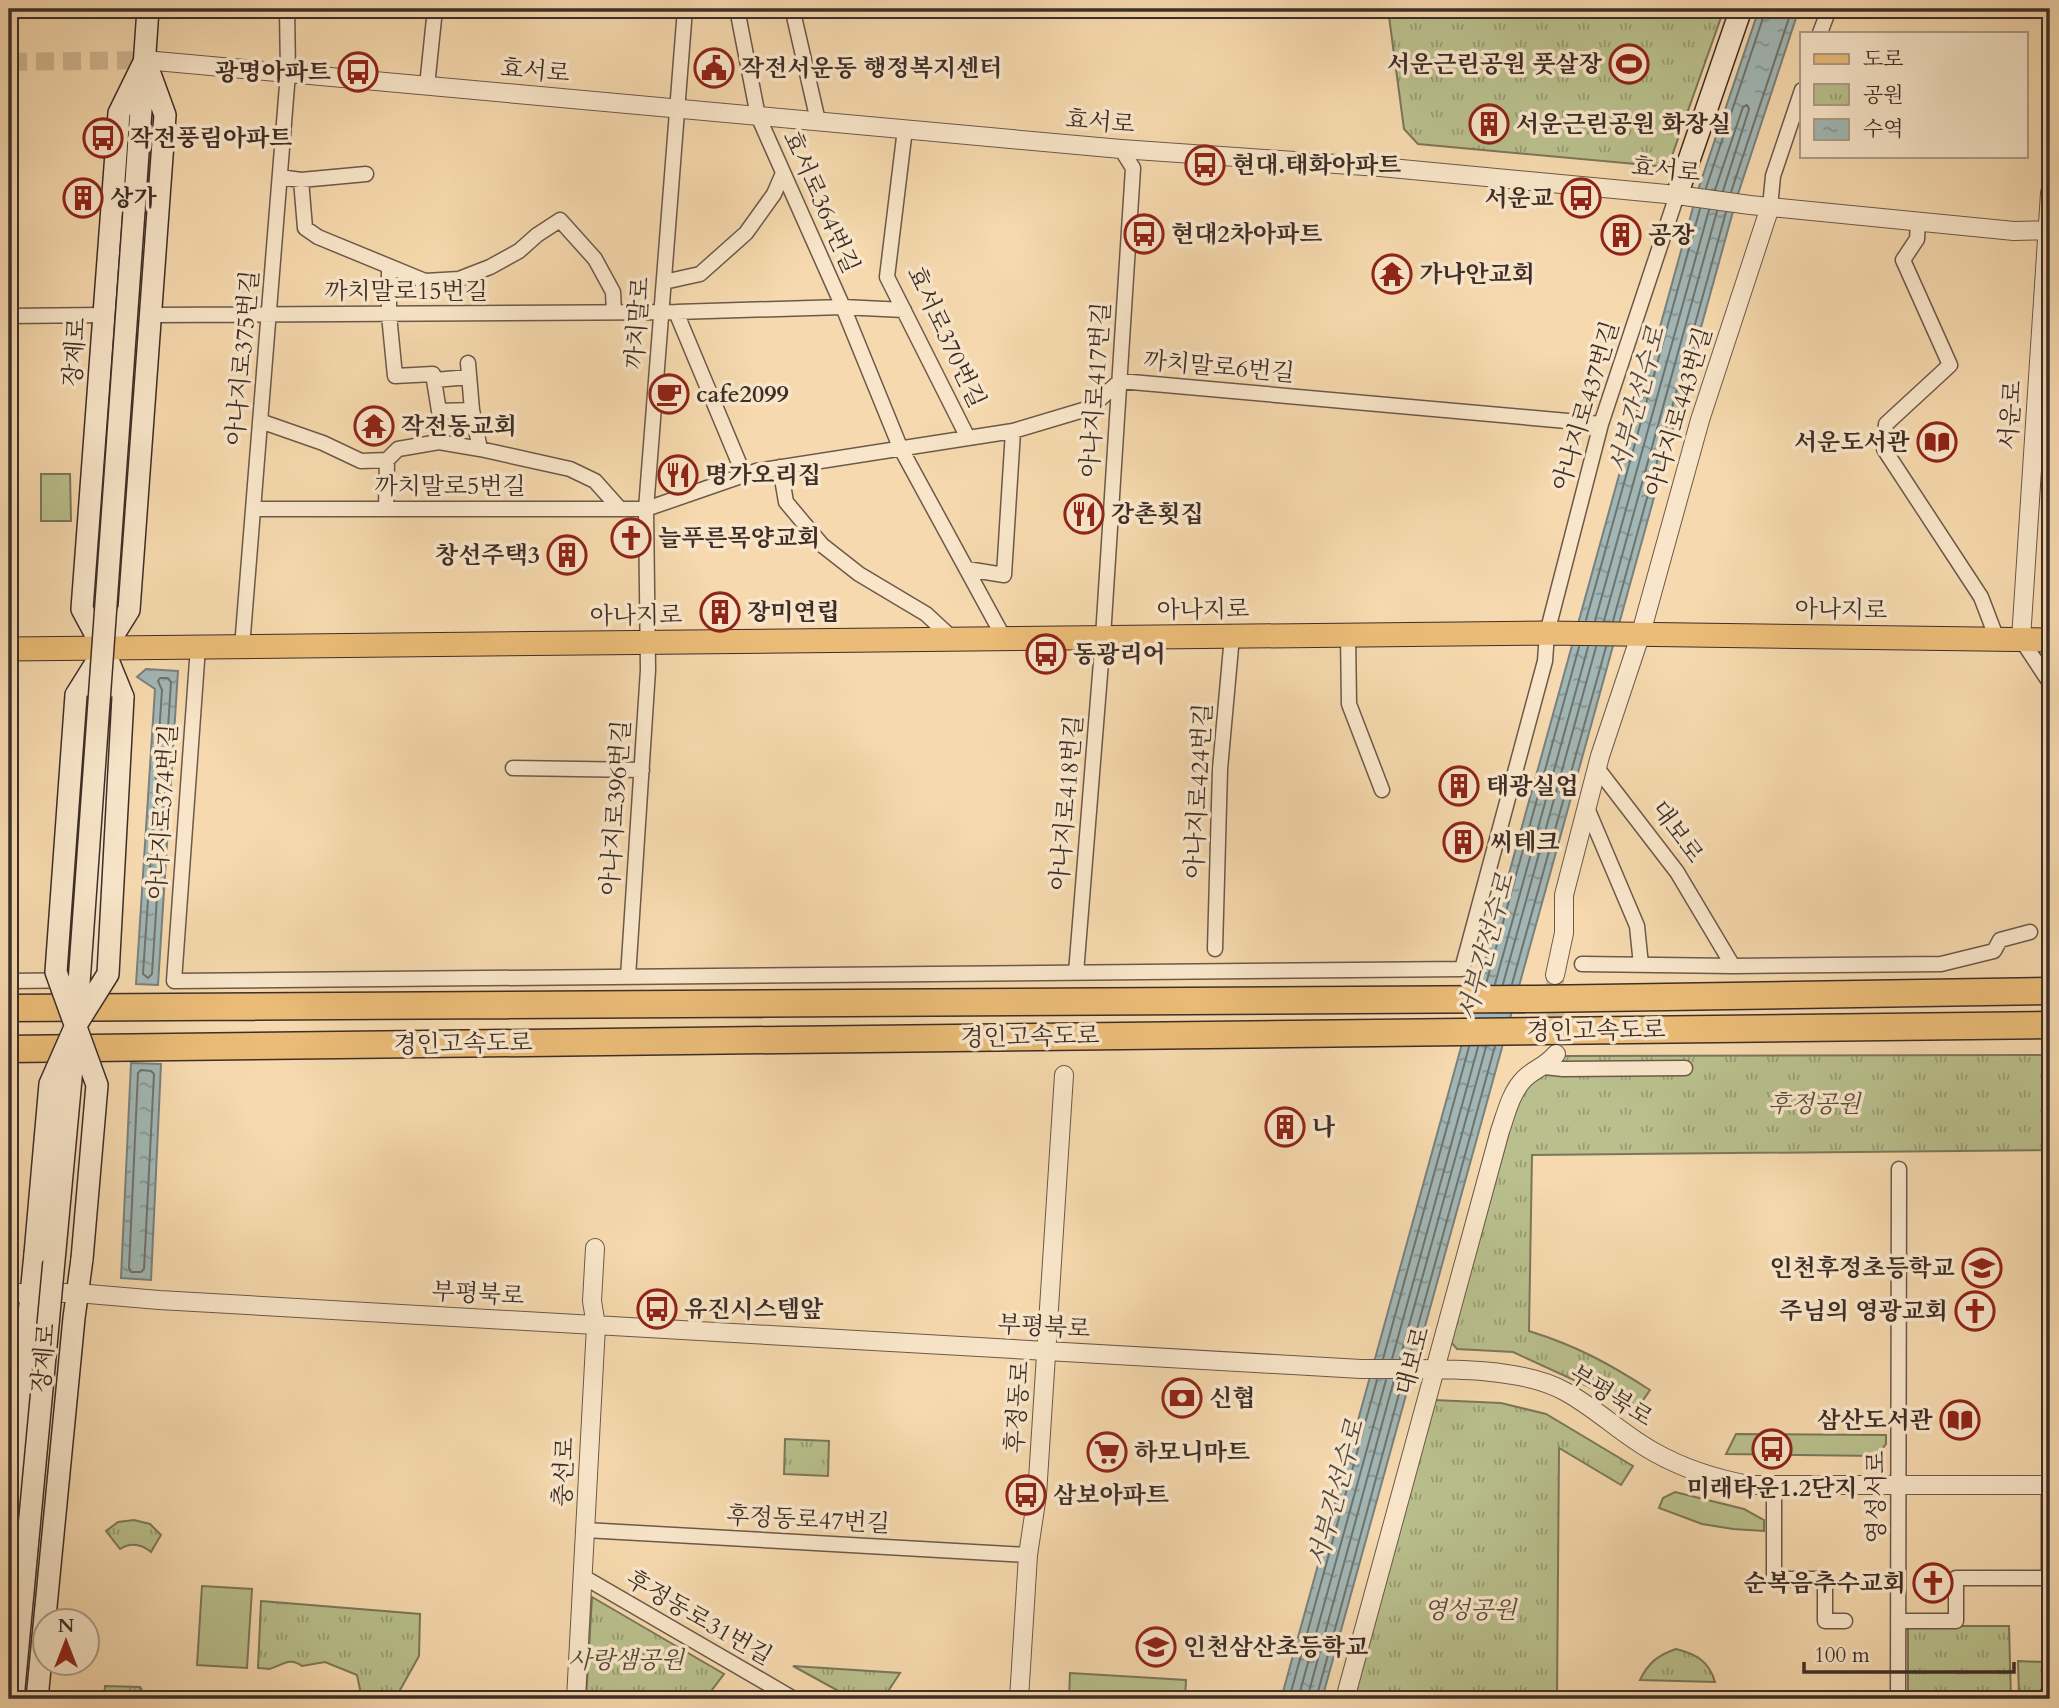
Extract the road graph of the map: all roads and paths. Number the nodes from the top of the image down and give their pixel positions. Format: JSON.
{"nodes":[{"id":1,"x":148,"y":9,"type":"edge"},
{"id":2,"x":287,"y":9,"type":"edge"},
{"id":3,"x":435,"y":9,"type":"edge"},
{"id":4,"x":685,"y":9,"type":"edge"},
{"id":5,"x":737,"y":9,"type":"edge"},
{"id":6,"x":788,"y":9,"type":"edge"},
{"id":7,"x":1741,"y":9,"type":"edge"},
{"id":8,"x":1829,"y":9,"type":"edge"},
{"id":9,"x":1821,"y":32,"type":"edge"},
{"id":10,"x":145,"y":60,"type":"junction"},
{"id":11,"x":288,"y":73,"type":"junction"},
{"id":12,"x":428,"y":86,"type":"junction"},
{"id":13,"x":1800,"y":96,"type":"edge"},
{"id":14,"x":676,"y":108,"type":"junction"},
{"id":15,"x":758,"y":116,"type":"junction"},
{"id":16,"x":818,"y":121,"type":"junction"},
{"id":17,"x":905,"y":130,"type":"junction"},
{"id":18,"x":1121,"y":149,"type":"junction"},
{"id":19,"x":783,"y":173,"type":"junction"},
{"id":20,"x":366,"y":174,"type":"dead end"},
{"id":21,"x":280,"y":177,"type":"junction"},
{"id":22,"x":301,"y":180,"type":"junction"},
{"id":23,"x":2050,"y":193,"type":"edge"},
{"id":24,"x":1684,"y":196,"type":"junction"},
{"id":25,"x":1770,"y":207,"type":"junction"},
{"id":26,"x":1918,"y":222,"type":"junction"},
{"id":27,"x":2049,"y":230,"type":"edge"},
{"id":28,"x":389,"y":267,"type":"junction"},
{"id":29,"x":664,"y":282,"type":"junction"},
{"id":30,"x":843,"y":307,"type":"junction"},
{"id":31,"x":904,"y":310,"type":"junction"},
{"id":32,"x":614,"y":312,"type":"junction"},
{"id":33,"x":669,"y":312,"type":"junction"},
{"id":34,"x":269,"y":314,"type":"junction"},
{"id":35,"x":104,"y":315,"type":"junction"},
{"id":36,"x":151,"y":315,"type":"junction"},
{"id":37,"x":389,"y":315,"type":"junction"},
{"id":38,"x":9,"y":316,"type":"edge"},
{"id":39,"x":435,"y":380,"type":"junction"},
{"id":40,"x":1120,"y":381,"type":"junction"},
{"id":41,"x":472,"y":410,"type":"junction"},
{"id":42,"x":260,"y":421,"type":"junction"},
{"id":43,"x":1601,"y":424,"type":"junction"},
{"id":44,"x":1013,"y":431,"type":"junction"},
{"id":45,"x":968,"y":438,"type":"junction"},
{"id":46,"x":901,"y":447,"type":"junction"},
{"id":47,"x":480,"y":449,"type":"junction"},
{"id":48,"x":387,"y":460,"type":"junction"},
{"id":49,"x":780,"y":467,"type":"junction"},
{"id":50,"x":744,"y":475,"type":"junction"},
{"id":51,"x":253,"y":509,"type":"junction"},
{"id":52,"x":386,"y":509,"type":"junction"},
{"id":53,"x":620,"y":509,"type":"junction"},
{"id":54,"x":646,"y":509,"type":"junction"},
{"id":55,"x":967,"y":569,"type":"junction"},
{"id":56,"x":1553,"y":633,"type":"junction"},
{"id":57,"x":1636,"y":633,"type":"junction"},
{"id":58,"x":1349,"y":635,"type":"junction"},
{"id":59,"x":1232,"y":636,"type":"junction"},
{"id":60,"x":1103,"y":637,"type":"junction"},
{"id":61,"x":1004,"y":638,"type":"junction"},
{"id":62,"x":953,"y":639,"type":"junction"},
{"id":63,"x":1997,"y":639,"type":"junction"},
{"id":64,"x":2021,"y":639,"type":"junction"},
{"id":65,"x":2050,"y":640,"type":"edge"},
{"id":66,"x":647,"y":642,"type":"junction"},
{"id":67,"x":198,"y":647,"type":"junction"},
{"id":68,"x":243,"y":647,"type":"junction"},
{"id":69,"x":103,"y":648,"type":"junction"},
{"id":70,"x":9,"y":649,"type":"edge"},
{"id":71,"x":2050,"y":683,"type":"edge"},
{"id":72,"x":513,"y":768,"type":"dead end"},
{"id":73,"x":1597,"y":768,"type":"junction"},
{"id":74,"x":642,"y":770,"type":"junction"},
{"id":75,"x":1382,"y":790,"type":"dead end"},
{"id":76,"x":1587,"y":808,"type":"junction"},
{"id":77,"x":2030,"y":932,"type":"dead end"},
{"id":78,"x":1215,"y":949,"type":"dead end"},
{"id":79,"x":1582,"y":964,"type":"dead end"},
{"id":80,"x":1640,"y":965,"type":"junction"},
{"id":81,"x":1732,"y":966,"type":"junction"},
{"id":82,"x":1076,"y":973,"type":"junction"},
{"id":83,"x":1555,"y":975,"type":"tunnel mouth"},
{"id":84,"x":628,"y":977,"type":"junction"},
{"id":85,"x":67,"y":980,"type":"junction"},
{"id":86,"x":9,"y":981,"type":"edge"},
{"id":87,"x":2050,"y":991,"type":"edge"},
{"id":88,"x":9,"y":1008,"type":"edge"},
{"id":89,"x":76,"y":1025,"type":"junction"},
{"id":90,"x":2050,"y":1025,"type":"edge"},
{"id":91,"x":9,"y":1049,"type":"edge"},
{"id":92,"x":1550,"y":1060,"type":"joint"},
{"id":93,"x":1685,"y":1068,"type":"dead end"},
{"id":94,"x":1064,"y":1075,"type":"dead end"},
{"id":95,"x":1899,"y":1169,"type":"dead end"},
{"id":96,"x":595,"y":1248,"type":"dead end"},
{"id":97,"x":31,"y":1292,"type":"junction"},
{"id":98,"x":9,"y":1293,"type":"edge"},
{"id":99,"x":77,"y":1293,"type":"junction"},
{"id":100,"x":596,"y":1326,"type":"junction"},
{"id":101,"x":1046,"y":1351,"type":"junction"},
{"id":102,"x":1432,"y":1371,"type":"junction"},
{"id":103,"x":1774,"y":1485,"type":"junction"},
{"id":104,"x":1899,"y":1485,"type":"junction"},
{"id":105,"x":2049,"y":1485,"type":"edge"},
{"id":106,"x":9,"y":1516,"type":"edge"},
{"id":107,"x":586,"y":1530,"type":"junction"},
{"id":108,"x":1028,"y":1555,"type":"junction"},
{"id":109,"x":582,"y":1576,"type":"junction"},
{"id":110,"x":1845,"y":1621,"type":"dead end"},
{"id":111,"x":1898,"y":1621,"type":"junction"},
{"id":112,"x":13,"y":1699,"type":"edge"},
{"id":113,"x":37,"y":1699,"type":"edge"},
{"id":114,"x":576,"y":1699,"type":"edge"},
{"id":115,"x":794,"y":1699,"type":"edge"},
{"id":116,"x":1019,"y":1699,"type":"edge"},
{"id":117,"x":1345,"y":1699,"type":"edge"},
{"id":118,"x":1898,"y":1699,"type":"edge"}],
"edges":[{"from":1,"to":10,"type":"main road","name":"장제로"},
{"from":2,"to":11,"type":"street","name":"아나지로375번길"},
{"from":3,"to":12,"type":"street"},
{"from":4,"to":14,"type":"street","name":"까치말로"},
{"from":5,"to":15,"type":"street","name":"효서로364번길"},
{"from":6,"to":16,"type":"street"},
{"from":7,"to":24,"type":"main road"},
{"from":8,"to":9,"type":"street"},
{"from":10,"to":11,"type":"street","name":"효서로"},
{"from":10,"to":35,"type":"main road","name":"장제로"},
{"from":10,"to":36,"type":"main road","name":"장제로"},
{"from":10,"to":89,"type":"main road","name":"장제로","bridge":true},
{"from":11,"to":12,"type":"street","name":"효서로"},
{"from":11,"to":21,"type":"street","name":"아나지로375번길"},
{"from":12,"to":14,"type":"street","name":"효서로"},
{"from":13,"to":25,"type":"street"},
{"from":14,"to":15,"type":"street","name":"효서로"},
{"from":14,"to":29,"type":"street","name":"까치말로"},
{"from":15,"to":16,"type":"street","name":"효서로"},
{"from":15,"to":19,"type":"street","name":"효서로364번길"},
{"from":16,"to":17,"type":"street","name":"효서로"},
{"from":17,"to":18,"type":"street","name":"효서로"},
{"from":17,"to":31,"type":"street","name":"효서로370번길"},
{"from":18,"to":24,"type":"street","name":"효서로"},
{"from":18,"to":40,"type":"street","name":"아나지로417번길"},
{"from":19,"to":29,"type":"street"},
{"from":19,"to":30,"type":"street","name":"효서로364번길"},
{"from":20,"to":22,"type":"street"},
{"from":21,"to":22,"type":"street"},
{"from":21,"to":34,"type":"street","name":"아나지로375번길"},
{"from":22,"to":28,"type":"street"},
{"from":23,"to":27,"type":"street","name":"서운로"},
{"from":24,"to":25,"type":"street","name":"효서로"},
{"from":24,"to":43,"type":"street","name":"아나지로437번길"},
{"from":25,"to":26,"type":"street","name":"효서로"},
{"from":25,"to":57,"type":"street","name":"아나지로443번길"},
{"from":26,"to":27,"type":"street","name":"효서로"},
{"from":26,"to":63,"type":"street"},
{"from":27,"to":64,"type":"street","name":"서운로"},
{"from":28,"to":32,"type":"street"},
{"from":28,"to":37,"type":"street"},
{"from":29,"to":33,"type":"street","name":"까치말로"},
{"from":30,"to":31,"type":"street","name":"까치말로15번길"},
{"from":30,"to":33,"type":"street","name":"까치말로15번길"},
{"from":30,"to":46,"type":"street","name":"효서로364번길"},
{"from":31,"to":45,"type":"street","name":"효서로370번길"},
{"from":32,"to":33,"type":"street","name":"까치말로15번길"},
{"from":32,"to":37,"type":"street","name":"까치말로15번길"},
{"from":33,"to":50,"type":"street"},
{"from":33,"to":54,"type":"street","name":"까치말로"},
{"from":34,"to":36,"type":"street","name":"까치말로15번길"},
{"from":34,"to":37,"type":"street","name":"까치말로15번길"},
{"from":34,"to":42,"type":"street","name":"아나지로375번길"},
{"from":35,"to":38,"type":"street"},
{"from":35,"to":69,"type":"main road","name":"장제로"},
{"from":36,"to":69,"type":"main road","name":"장제로"},
{"from":37,"to":39,"type":"street"},
{"from":39,"to":41,"type":"street"},
{"from":39,"to":41,"type":"street"},
{"from":40,"to":43,"type":"street","name":"까치말로6번길"},
{"from":40,"to":44,"type":"street","name":"까치말로6번길"},
{"from":40,"to":60,"type":"street","name":"아나지로417번길"},
{"from":41,"to":47,"type":"street"},
{"from":42,"to":48,"type":"street"},
{"from":42,"to":51,"type":"street","name":"아나지로375번길"},
{"from":43,"to":56,"type":"street","name":"아나지로437번길"},
{"from":44,"to":45,"type":"street","name":"까치말로6번길"},
{"from":44,"to":55,"type":"street"},
{"from":45,"to":46,"type":"street","name":"까치말로6번길"},
{"from":46,"to":49,"type":"street","name":"까치말로6번길"},
{"from":46,"to":55,"type":"street","name":"효서로364번길"},
{"from":47,"to":48,"type":"street"},
{"from":47,"to":53,"type":"street"},
{"from":48,"to":52,"type":"street"},
{"from":49,"to":50,"type":"street","name":"까치말로6번길"},
{"from":49,"to":62,"type":"street"},
{"from":50,"to":54,"type":"street","name":"까치말로6번길"},
{"from":51,"to":52,"type":"street","name":"까치말로5번길"},
{"from":51,"to":68,"type":"street","name":"아나지로375번길"},
{"from":52,"to":53,"type":"street","name":"까치말로5번길"},
{"from":53,"to":54,"type":"street","name":"까치말로5번길"},
{"from":54,"to":66,"type":"street","name":"까치말로"},
{"from":55,"to":61,"type":"street","name":"효서로364번길"},
{"from":56,"to":57,"type":"main road","name":"아나지로"},
{"from":56,"to":58,"type":"main road","name":"아나지로"},
{"from":56,"to":82,"type":"street","name":"아나지로437번길"},
{"from":57,"to":63,"type":"main road","name":"아나지로"},
{"from":57,"to":73,"type":"street"},
{"from":58,"to":59,"type":"main road","name":"아나지로"},
{"from":58,"to":75,"type":"street"},
{"from":59,"to":60,"type":"main road","name":"아나지로"},
{"from":59,"to":78,"type":"street","name":"아나지로424번길"},
{"from":60,"to":61,"type":"main road","name":"아나지로"},
{"from":60,"to":82,"type":"street","name":"아나지로418번길"},
{"from":61,"to":62,"type":"main road","name":"아나지로"},
{"from":62,"to":66,"type":"main road","name":"아나지로"},
{"from":63,"to":64,"type":"main road","name":"아나지로"},
{"from":64,"to":65,"type":"main road","name":"아나지로"},
{"from":64,"to":71,"type":"street"},
{"from":66,"to":68,"type":"main road","name":"아나지로"},
{"from":66,"to":74,"type":"street","name":"아나지로396번길"},
{"from":67,"to":68,"type":"main road","name":"아나지로"},
{"from":67,"to":69,"type":"main road","name":"아나지로"},
{"from":67,"to":84,"type":"street","name":"아나지로374번길"},
{"from":69,"to":70,"type":"main road","name":"아나지로"},
{"from":69,"to":85,"type":"street"},
{"from":69,"to":85,"type":"street"},
{"from":69,"to":89,"type":"main road","name":"장제로","bridge":true},
{"from":69,"to":89,"type":"main road","name":"장제로","bridge":true},
{"from":72,"to":74,"type":"street"},
{"from":73,"to":76,"type":"street"},
{"from":73,"to":81,"type":"street","name":"대보로"},
{"from":74,"to":84,"type":"street","name":"아나지로396번길"},
{"from":76,"to":80,"type":"street"},
{"from":76,"to":83,"type":"street"},
{"from":77,"to":81,"type":"street"},
{"from":79,"to":80,"type":"street"},
{"from":80,"to":81,"type":"street"},
{"from":82,"to":84,"type":"street"},
{"from":85,"to":86,"type":"street"},
{"from":87,"to":88,"type":"highway","name":"경인고속도로"},
{"from":89,"to":97,"type":"main road","name":"장제로","bridge":true},
{"from":89,"to":99,"type":"main road","name":"장제로","bridge":true},
{"from":89,"to":112,"type":"main road","name":"장제로","bridge":true},
{"from":90,"to":91,"type":"highway","name":"경인고속도로"},
{"from":92,"to":93,"type":"street"},
{"from":92,"to":102,"type":"street","name":"대보로"},
{"from":94,"to":101,"type":"street","name":"후정동로"},
{"from":95,"to":104,"type":"street","name":"영성서로"},
{"from":96,"to":100,"type":"street","name":"충선로"},
{"from":97,"to":98,"type":"street","name":"부평북로"},
{"from":97,"to":99,"type":"street","name":"부평북로"},
{"from":97,"to":106,"type":"main road","name":"장제로"},
{"from":99,"to":100,"type":"street","name":"부평북로"},
{"from":99,"to":113,"type":"main road","name":"장제로"},
{"from":100,"to":101,"type":"street","name":"부평북로"},
{"from":100,"to":107,"type":"street","name":"충선로"},
{"from":101,"to":102,"type":"street","name":"부평북로"},
{"from":101,"to":108,"type":"street","name":"후정동로"},
{"from":102,"to":103,"type":"street","name":"부평북로"},
{"from":102,"to":117,"type":"street","name":"대보로"},
{"from":103,"to":104,"type":"street","name":"부평북로"},
{"from":103,"to":110,"type":"street"},
{"from":104,"to":105,"type":"street","name":"부평북로"},
{"from":104,"to":111,"type":"street","name":"영성서로"},
{"from":105,"to":111,"type":"street"},
{"from":107,"to":108,"type":"street","name":"후정동로47번길"},
{"from":107,"to":109,"type":"street","name":"충선로"},
{"from":108,"to":116,"type":"street","name":"후정동로"},
{"from":109,"to":114,"type":"street","name":"충선로"},
{"from":109,"to":115,"type":"street","name":"후정동로31번길"},
{"from":111,"to":118,"type":"street","name":"영성서로"}]}
